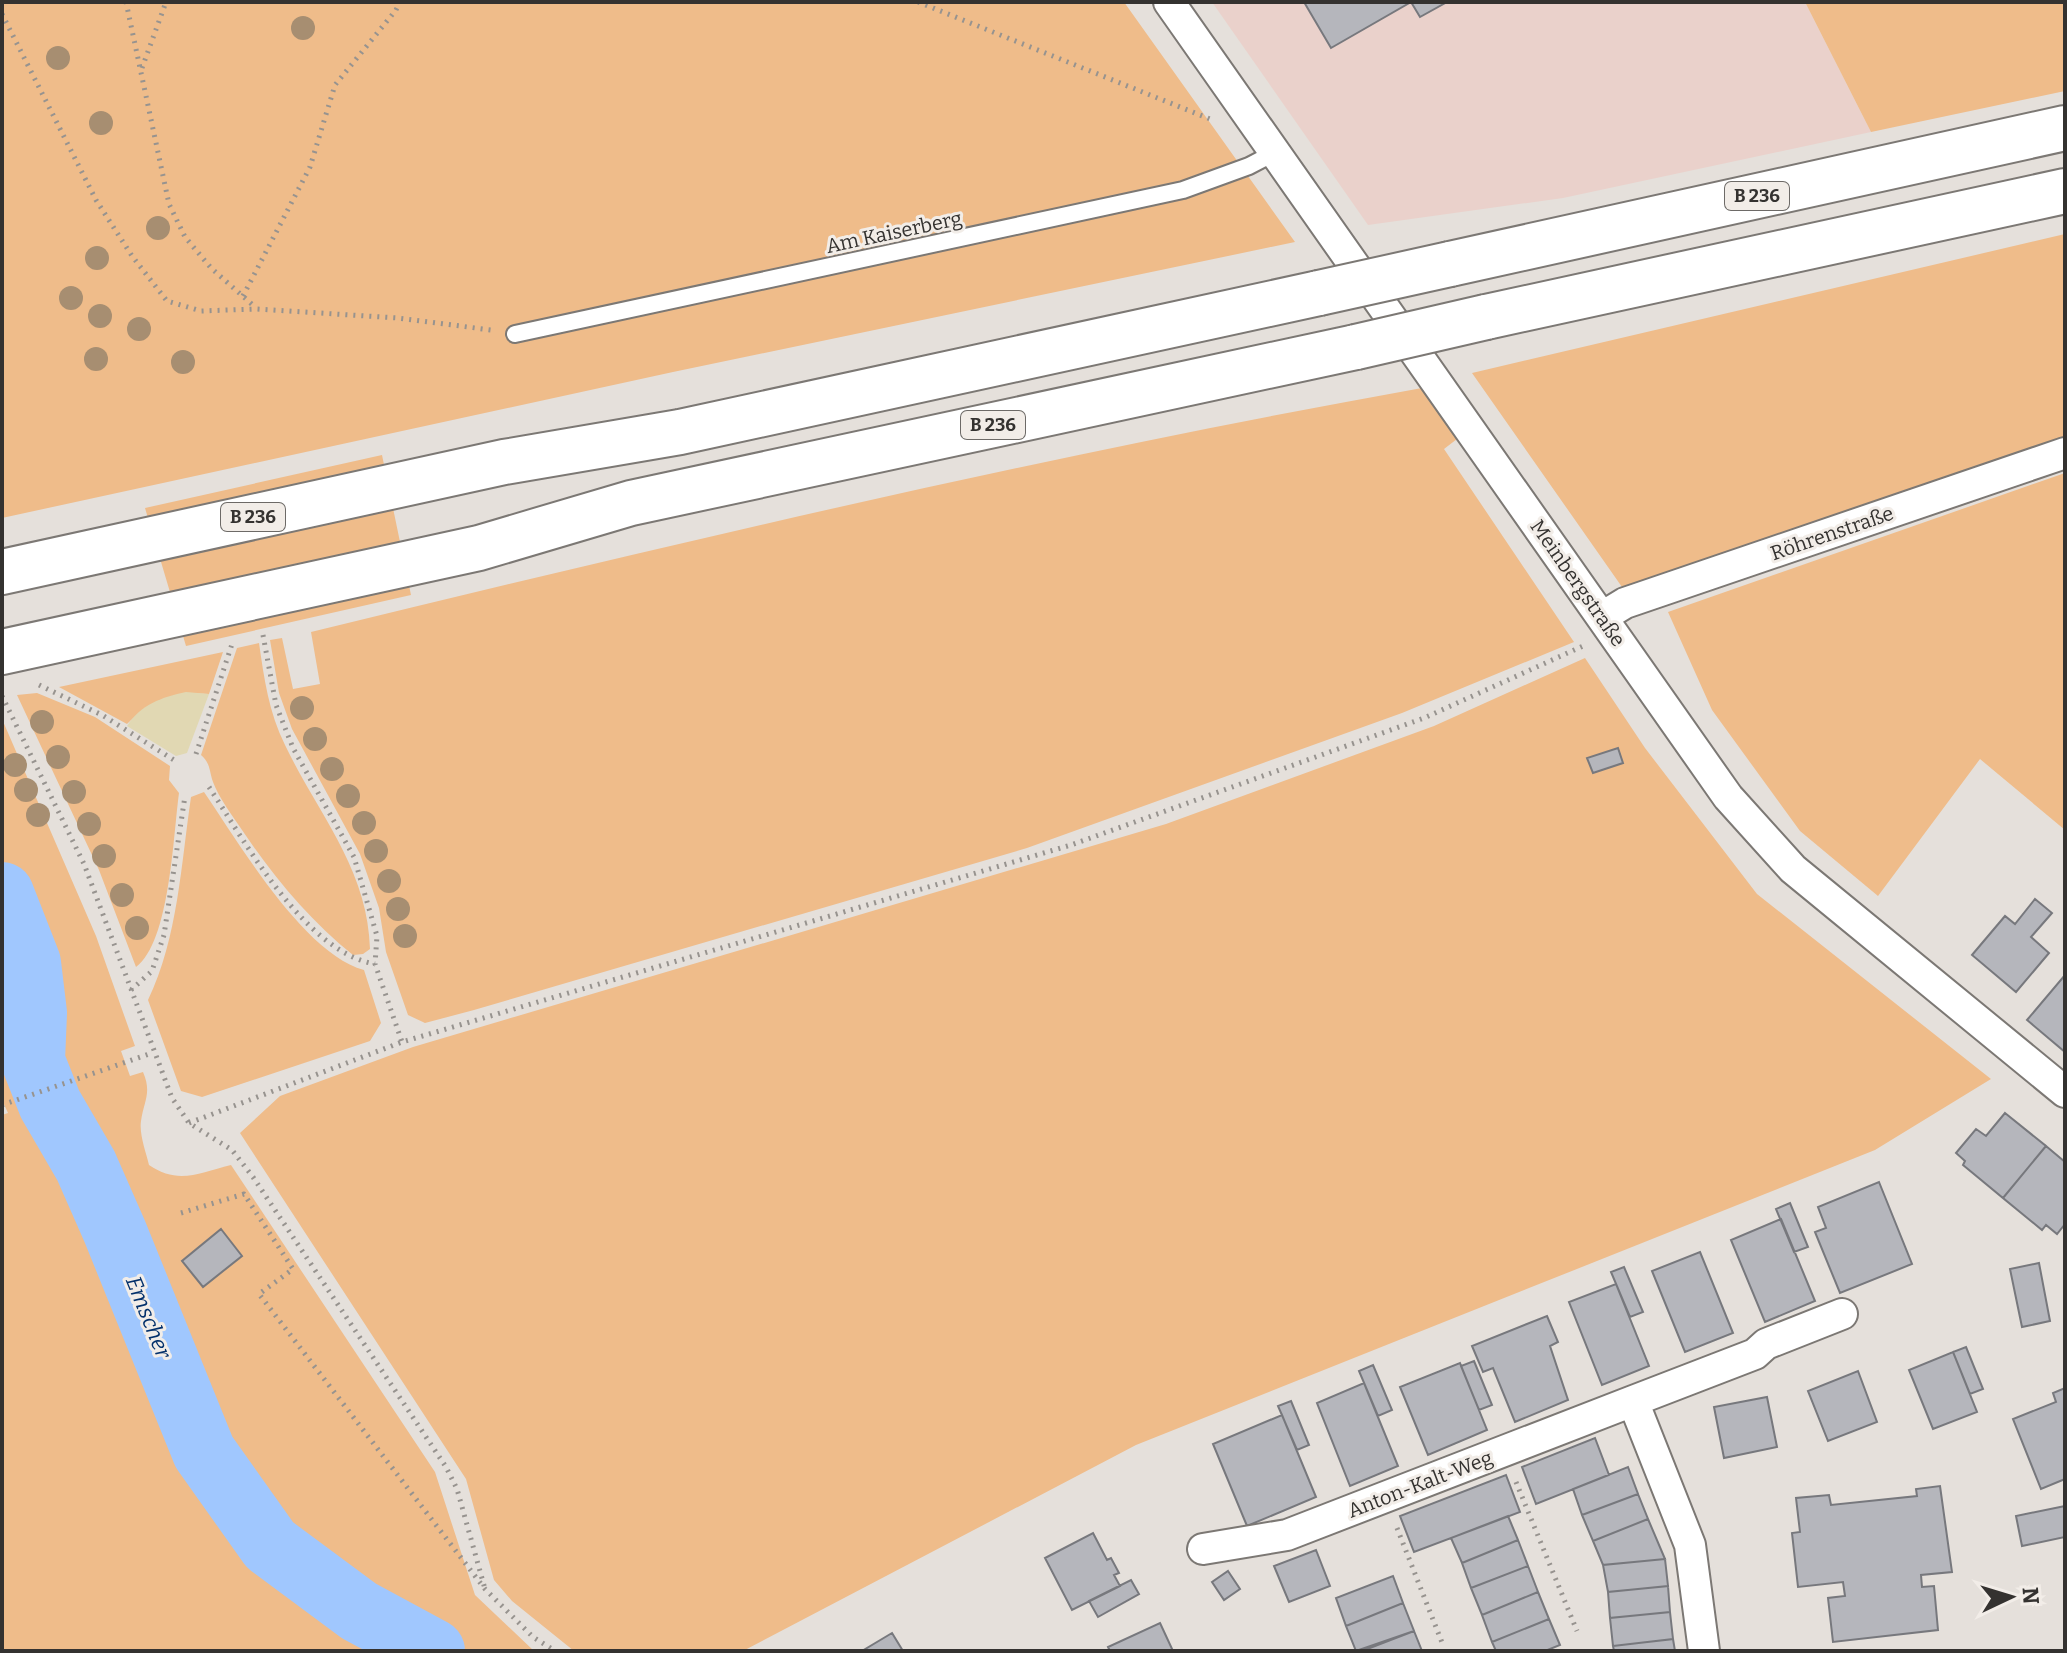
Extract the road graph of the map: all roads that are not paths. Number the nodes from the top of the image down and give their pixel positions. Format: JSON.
{"nodes":[{"id":1,"x":1169,"y":2,"type":"edge"},
{"id":2,"x":2065,"y":128,"type":"edge"},
{"id":3,"x":1276,"y":152,"type":"junction"},
{"id":4,"x":2065,"y":191,"type":"edge"},
{"id":5,"x":515,"y":334,"type":"road end"},
{"id":6,"x":2065,"y":453,"type":"edge"},
{"id":7,"x":2,"y":572,"type":"edge"},
{"id":8,"x":1602,"y":617,"type":"junction"},
{"id":9,"x":16,"y":667,"type":"edge"},
{"id":10,"x":2065,"y":1092,"type":"edge"},
{"id":11,"x":1842,"y":1314,"type":"dead end"},
{"id":12,"x":1633,"y":1401,"type":"junction"},
{"id":13,"x":1203,"y":1549,"type":"dead end"},
{"id":14,"x":1704,"y":1651,"type":"edge"}],
"edges":[{"from":1,"to":3,"type":"street","name":"Meinbergstraße"},
{"from":2,"to":7,"type":"highway","number":"B 236","bridge":true},
{"from":3,"to":5,"type":"lane","name":"Am Kaiserberg"},
{"from":3,"to":8,"type":"street","name":"Meinbergstraße"},
{"from":4,"to":9,"type":"highway","number":"B 236","bridge":true},
{"from":6,"to":8,"type":"street","name":"Röhrenstraße"},
{"from":8,"to":10,"type":"street","name":"Meinbergstraße"},
{"from":11,"to":12,"type":"street","name":"Anton-Kalt-Weg"},
{"from":12,"to":13,"type":"street","name":"Anton-Kalt-Weg"},
{"from":12,"to":14,"type":"street"}]}
